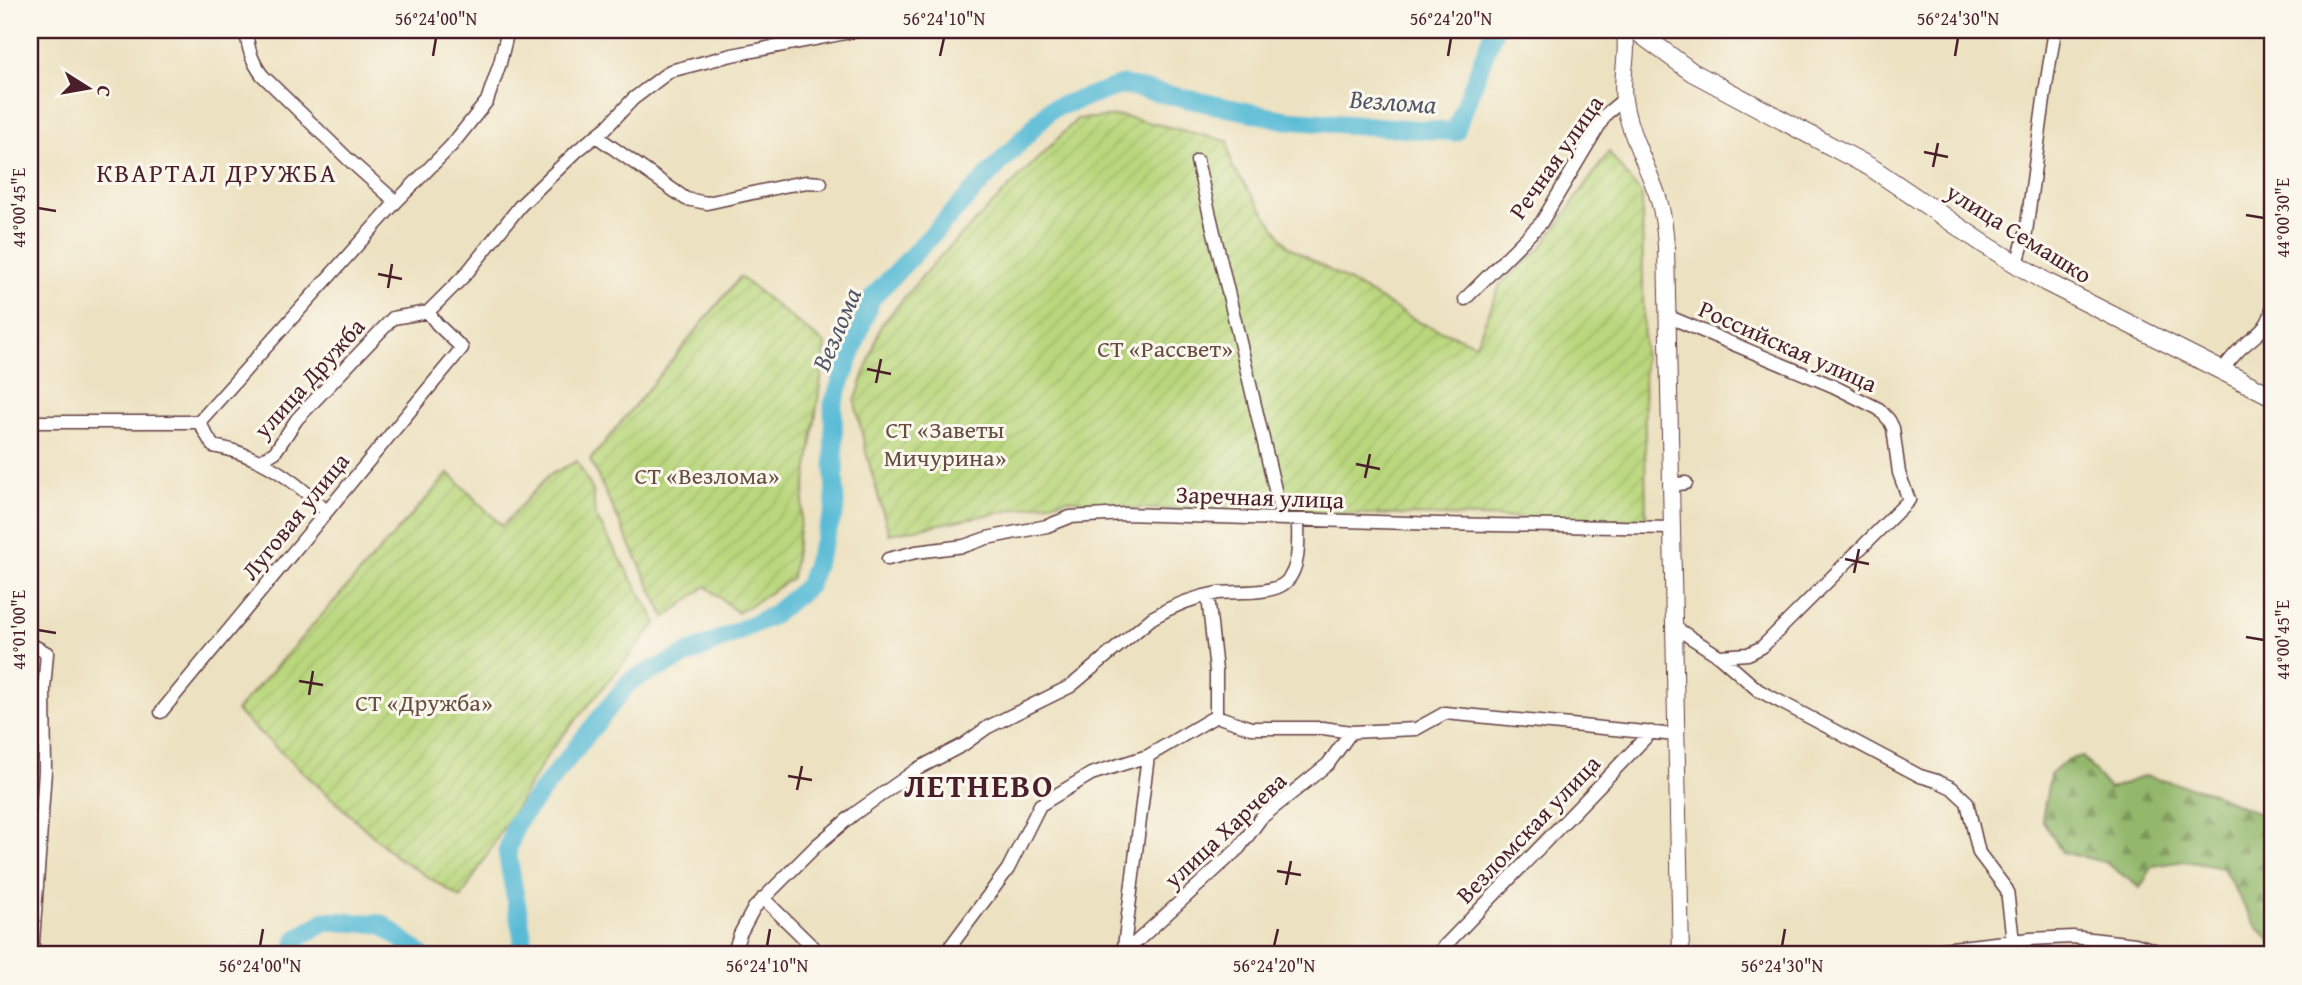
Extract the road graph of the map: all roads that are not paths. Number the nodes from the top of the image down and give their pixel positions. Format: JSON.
{"nodes":[{"id":1,"x":246,"y":30,"type":"edge"},
{"id":2,"x":508,"y":30,"type":"edge"},
{"id":3,"x":861,"y":30,"type":"edge"},
{"id":4,"x":1624,"y":30,"type":"edge"},
{"id":5,"x":1635,"y":30,"type":"edge"},
{"id":6,"x":2055,"y":30,"type":"edge"},
{"id":7,"x":1656,"y":37,"type":"edge"},
{"id":8,"x":1626,"y":52,"type":"junction"},
{"id":9,"x":1624,"y":99,"type":"junction"},
{"id":10,"x":596,"y":136,"type":"junction"},
{"id":11,"x":1197,"y":161,"type":"dead end"},
{"id":12,"x":821,"y":183,"type":"dead end"},
{"id":13,"x":396,"y":202,"type":"junction"},
{"id":14,"x":2017,"y":264,"type":"junction"},
{"id":15,"x":1465,"y":299,"type":"dead end"},
{"id":16,"x":2272,"y":309,"type":"edge"},
{"id":17,"x":428,"y":312,"type":"junction"},
{"id":18,"x":1667,"y":316,"type":"junction"},
{"id":19,"x":2221,"y":371,"type":"junction"},
{"id":20,"x":2272,"y":396,"type":"edge"},
{"id":21,"x":30,"y":422,"type":"edge"},
{"id":22,"x":199,"y":422,"type":"junction"},
{"id":23,"x":261,"y":461,"type":"junction"},
{"id":24,"x":326,"y":511,"type":"junction"},
{"id":25,"x":1282,"y":519,"type":"junction"},
{"id":26,"x":1298,"y":520,"type":"junction"},
{"id":27,"x":1672,"y":528,"type":"junction"},
{"id":28,"x":888,"y":559,"type":"dead end"},
{"id":29,"x":1208,"y":596,"type":"junction"},
{"id":30,"x":1673,"y":626,"type":"junction"},
{"id":31,"x":30,"y":644,"type":"edge"},
{"id":32,"x":1719,"y":656,"type":"junction"},
{"id":33,"x":161,"y":712,"type":"dead end"},
{"id":34,"x":1216,"y":716,"type":"junction"},
{"id":35,"x":1351,"y":732,"type":"junction"},
{"id":36,"x":1651,"y":733,"type":"junction"},
{"id":37,"x":1676,"y":735,"type":"junction"},
{"id":38,"x":1148,"y":756,"type":"junction"},
{"id":39,"x":763,"y":898,"type":"junction"},
{"id":40,"x":2013,"y":941,"type":"junction"},
{"id":41,"x":734,"y":954,"type":"edge"},
{"id":42,"x":32,"y":955,"type":"edge"},
{"id":43,"x":821,"y":955,"type":"edge"},
{"id":44,"x":944,"y":955,"type":"edge"},
{"id":45,"x":1123,"y":955,"type":"edge"},
{"id":46,"x":1436,"y":955,"type":"edge"},
{"id":47,"x":1681,"y":955,"type":"edge"},
{"id":48,"x":1891,"y":955,"type":"edge"},
{"id":49,"x":2009,"y":955,"type":"edge"},
{"id":50,"x":2159,"y":955,"type":"edge"}],
"edges":[{"from":1,"to":13,"type":"street"},
{"from":2,"to":13,"type":"street"},
{"from":3,"to":10,"type":"street"},
{"from":4,"to":8,"type":"street"},
{"from":5,"to":7,"type":"main road","name":"улица Семашко"},
{"from":6,"to":14,"type":"street"},
{"from":7,"to":8,"type":"street"},
{"from":7,"to":14,"type":"main road","name":"улица Семашко"},
{"from":8,"to":9,"type":"street"},
{"from":9,"to":15,"type":"street","name":"Речная улица"},
{"from":9,"to":18,"type":"street"},
{"from":10,"to":12,"type":"street"},
{"from":10,"to":17,"type":"street"},
{"from":11,"to":25,"type":"street"},
{"from":13,"to":22,"type":"street"},
{"from":14,"to":19,"type":"main road","name":"улица Семашко"},
{"from":16,"to":19,"type":"street"},
{"from":17,"to":23,"type":"street","name":"улица Дружба"},
{"from":17,"to":24,"type":"street","name":"Луговая улица"},
{"from":18,"to":27,"type":"street"},
{"from":18,"to":32,"type":"street","name":"Российская улица"},
{"from":19,"to":20,"type":"main road","name":"улица Семашко"},
{"from":21,"to":22,"type":"street"},
{"from":22,"to":23,"type":"street"},
{"from":23,"to":24,"type":"street"},
{"from":24,"to":33,"type":"street","name":"Луговая улица"},
{"from":25,"to":26,"type":"street","name":"Заречная улица"},
{"from":25,"to":28,"type":"street","name":"Заречная улица"},
{"from":26,"to":27,"type":"street","name":"Заречная улица"},
{"from":26,"to":29,"type":"street"},
{"from":27,"to":30,"type":"street"},
{"from":29,"to":34,"type":"street"},
{"from":29,"to":39,"type":"street"},
{"from":30,"to":32,"type":"street"},
{"from":30,"to":37,"type":"street"},
{"from":31,"to":42,"type":"street"},
{"from":32,"to":40,"type":"street"},
{"from":34,"to":35,"type":"street"},
{"from":34,"to":38,"type":"street"},
{"from":35,"to":36,"type":"street"},
{"from":35,"to":45,"type":"street","name":"улица Харчева"},
{"from":36,"to":37,"type":"street"},
{"from":36,"to":46,"type":"street","name":"Везломская улица"},
{"from":37,"to":47,"type":"street"},
{"from":38,"to":44,"type":"street"},
{"from":38,"to":45,"type":"street"},
{"from":39,"to":41,"type":"street"},
{"from":39,"to":43,"type":"street"},
{"from":40,"to":48,"type":"street"},
{"from":40,"to":49,"type":"street"},
{"from":40,"to":50,"type":"street"}]}
